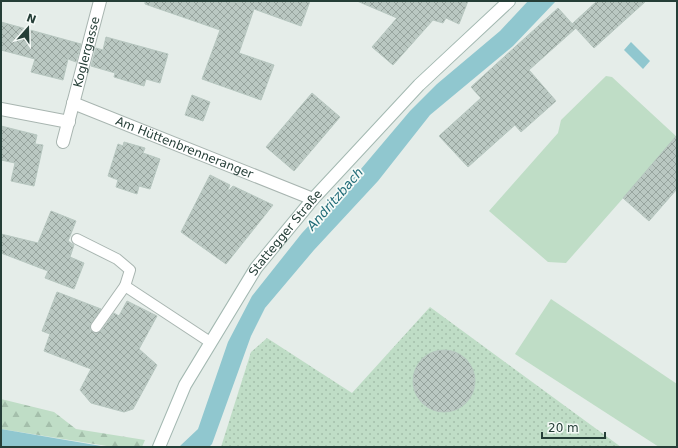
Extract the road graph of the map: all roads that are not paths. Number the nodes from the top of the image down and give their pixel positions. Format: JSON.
{"nodes":[{"id":1,"x":100,"y":1,"type":"edge"},
{"id":2,"x":509,"y":1,"type":"edge"},
{"id":3,"x":73,"y":103,"type":"junction"},
{"id":4,"x":1,"y":109,"type":"edge"},
{"id":5,"x":69,"y":122,"type":"junction"},
{"id":6,"x":63,"y":142,"type":"dead end"},
{"id":7,"x":313,"y":199,"type":"junction"},
{"id":8,"x":77,"y":239,"type":"dead end"},
{"id":9,"x":125,"y":286,"type":"junction"},
{"id":10,"x":96,"y":327,"type":"dead end"},
{"id":11,"x":210,"y":342,"type":"junction"},
{"id":12,"x":160,"y":444,"type":"edge"}],
"edges":[{"from":1,"to":3,"type":"street","name":"Koglergasse"},
{"from":2,"to":7,"type":"street","name":"Stattegger Straße"},
{"from":3,"to":5,"type":"street"},
{"from":3,"to":7,"type":"street","name":"Am Hüttenbrenneranger"},
{"from":4,"to":5,"type":"street"},
{"from":5,"to":6,"type":"street"},
{"from":7,"to":11,"type":"street","name":"Stattegger Straße"},
{"from":8,"to":9,"type":"lane"},
{"from":9,"to":10,"type":"lane"},
{"from":9,"to":11,"type":"lane"},
{"from":11,"to":12,"type":"street","name":"Stattegger Straße"}]}
